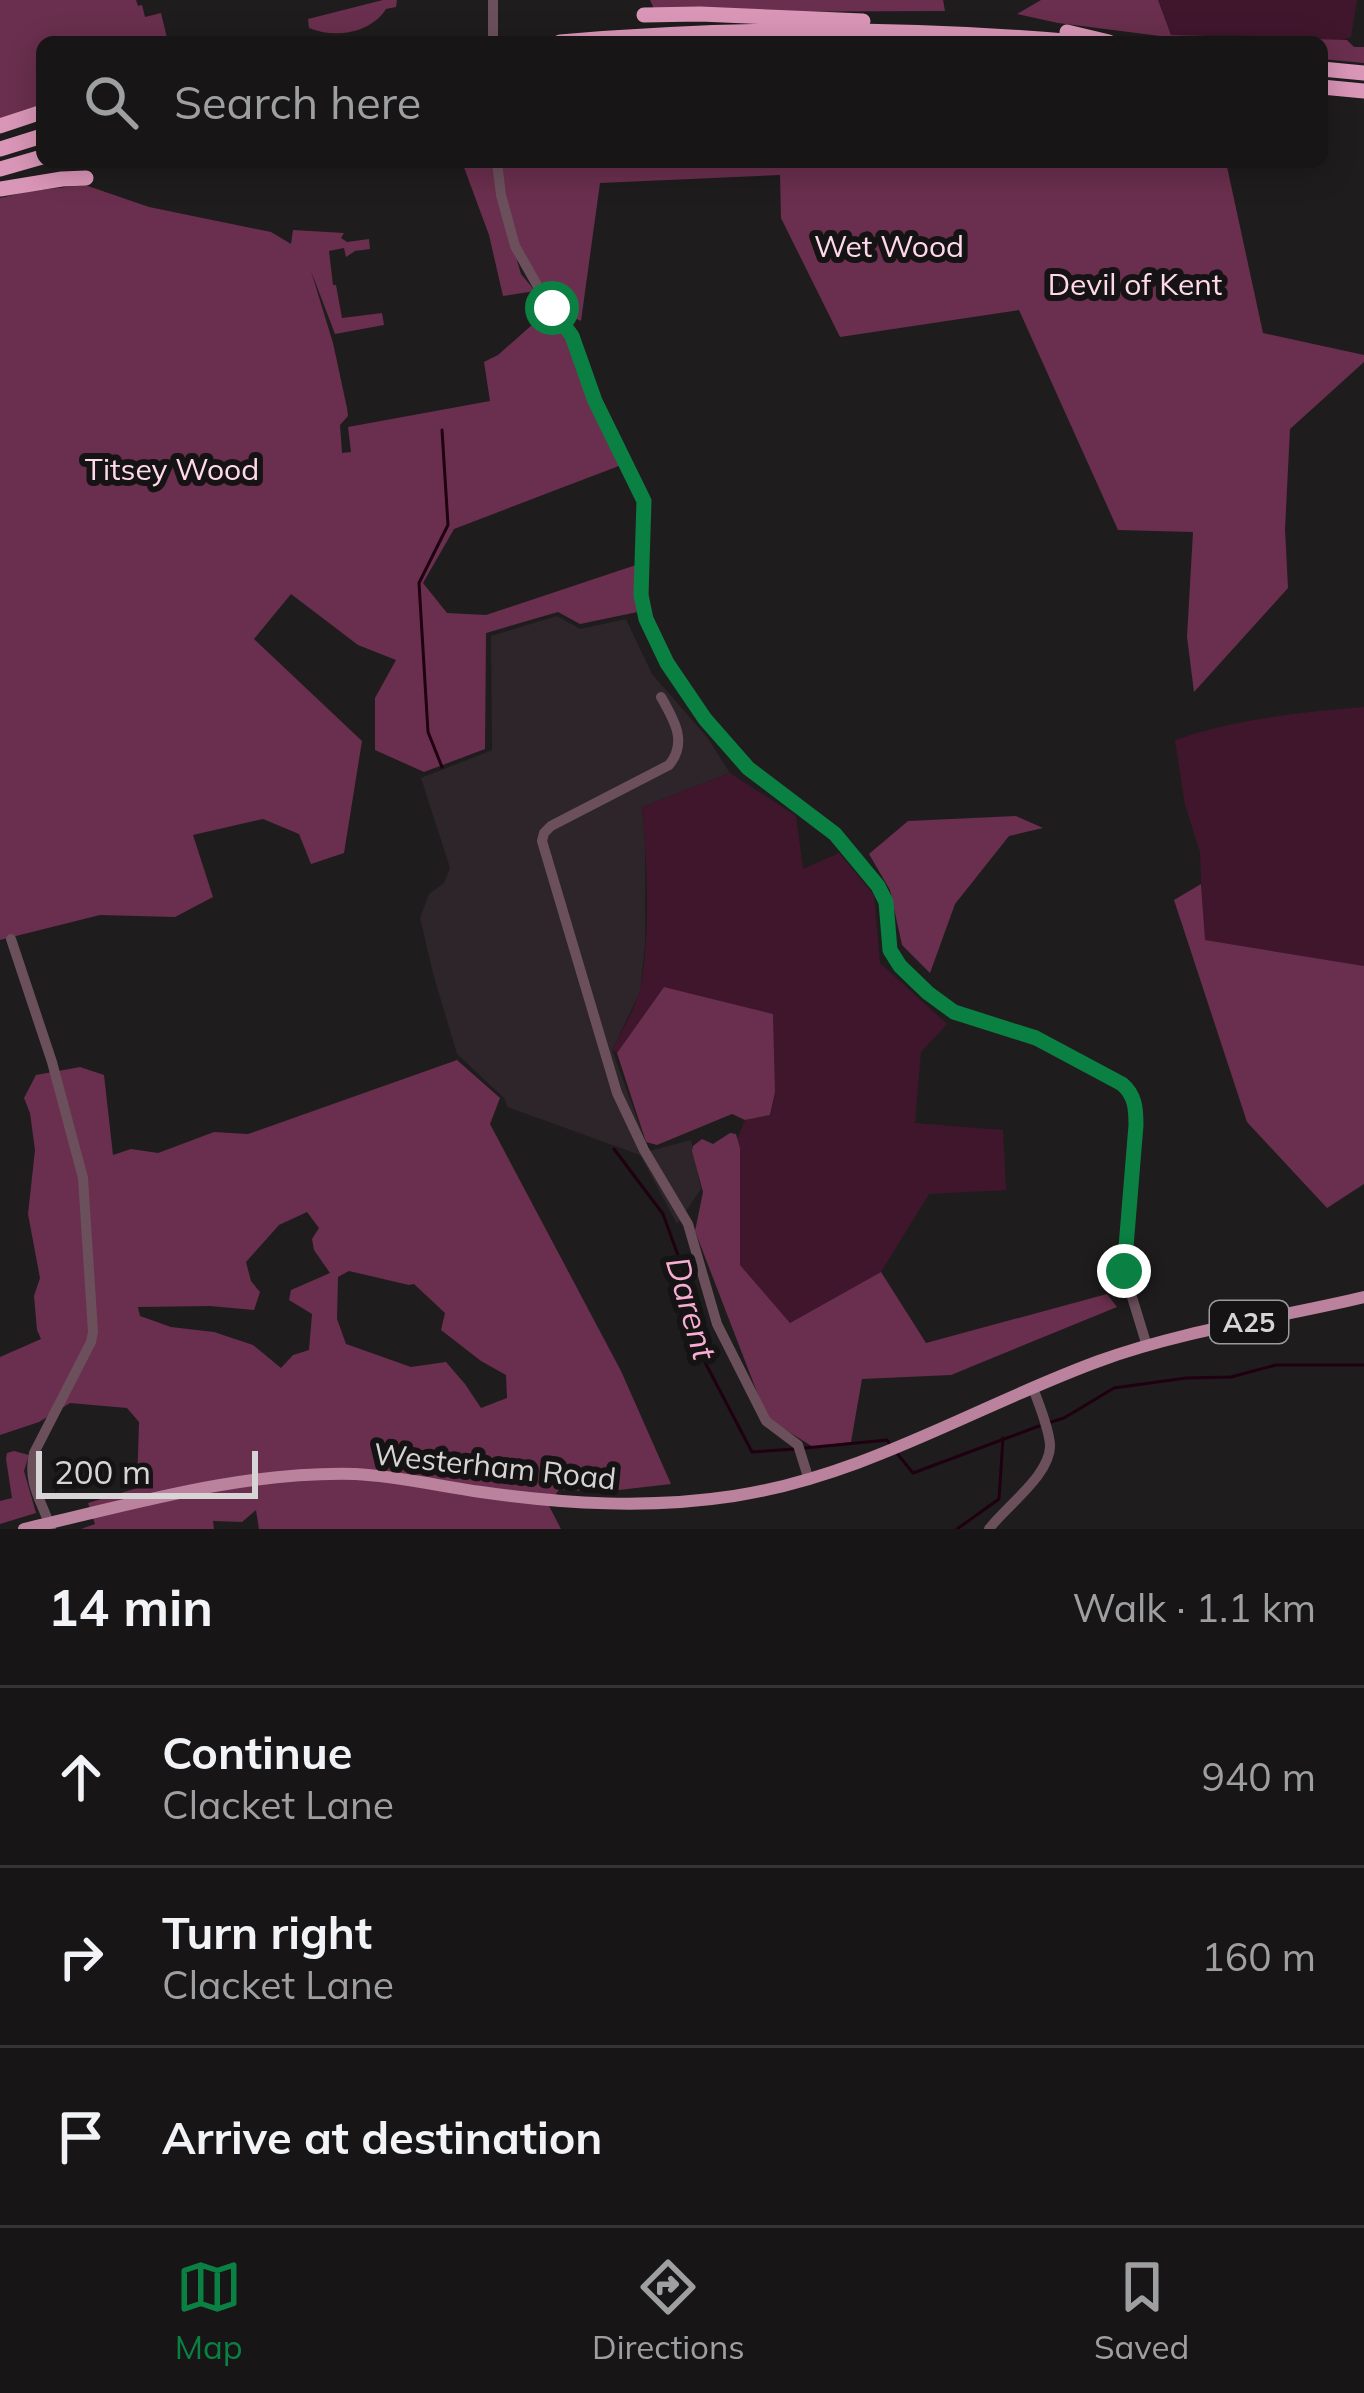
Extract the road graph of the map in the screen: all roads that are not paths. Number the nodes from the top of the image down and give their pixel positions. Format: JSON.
{"nodes":[{"id":1,"x":644,"y":15,"type":"dead end"},
{"id":2,"x":651,"y":36,"type":"edge"},
{"id":3,"x":980,"y":36,"type":"edge"},
{"id":4,"x":1082,"y":36,"type":"edge"},
{"id":5,"x":1328,"y":70,"type":"edge"},
{"id":6,"x":1364,"y":73,"type":"edge"},
{"id":7,"x":1328,"y":88,"type":"edge"},
{"id":8,"x":1364,"y":91,"type":"edge"},
{"id":9,"x":36,"y":114,"type":"edge"},
{"id":10,"x":0,"y":126,"type":"edge"},
{"id":11,"x":36,"y":138,"type":"edge"},
{"id":12,"x":0,"y":149,"type":"edge"},
{"id":13,"x":36,"y":159,"type":"edge"},
{"id":14,"x":498,"y":168,"type":"edge"},
{"id":15,"x":0,"y":169,"type":"edge"},
{"id":16,"x":86,"y":178,"type":"dead end"},
{"id":17,"x":0,"y":189,"type":"edge"},
{"id":18,"x":661,"y":698,"type":"dead end"},
{"id":19,"x":11,"y":939,"type":"dead end"},
{"id":20,"x":1364,"y":1297,"type":"edge"},
{"id":21,"x":1148,"y":1346,"type":"junction"},
{"id":22,"x":1033,"y":1388,"type":"junction"},
{"id":23,"x":809,"y":1480,"type":"junction"},
{"id":24,"x":51,"y":1526,"type":"edge"},
{"id":25,"x":24,"y":1529,"type":"edge"},
{"id":26,"x":989,"y":1529,"type":"edge"}],
"edges":[{"from":1,"to":4,"type":"highway"},
{"from":2,"to":3,"type":"highway"},
{"from":5,"to":6,"type":"highway"},
{"from":7,"to":8,"type":"highway"},
{"from":9,"to":10,"type":"highway"},
{"from":11,"to":12,"type":"highway"},
{"from":13,"to":15,"type":"highway"},
{"from":14,"to":21,"type":"street"},
{"from":16,"to":17,"type":"highway"},
{"from":18,"to":23,"type":"street"},
{"from":19,"to":24,"type":"street"},
{"from":20,"to":21,"type":"main road","name":"Westerham Road","number":"A25"},
{"from":21,"to":22,"type":"main road","name":"Westerham Road","number":"A25"},
{"from":22,"to":23,"type":"main road","name":"Westerham Road","number":"A25"},
{"from":22,"to":26,"type":"street"},
{"from":23,"to":24,"type":"main road","name":"Westerham Road","number":"A25"},
{"from":24,"to":25,"type":"main road","name":"Westerham Road","number":"A25"}]}
